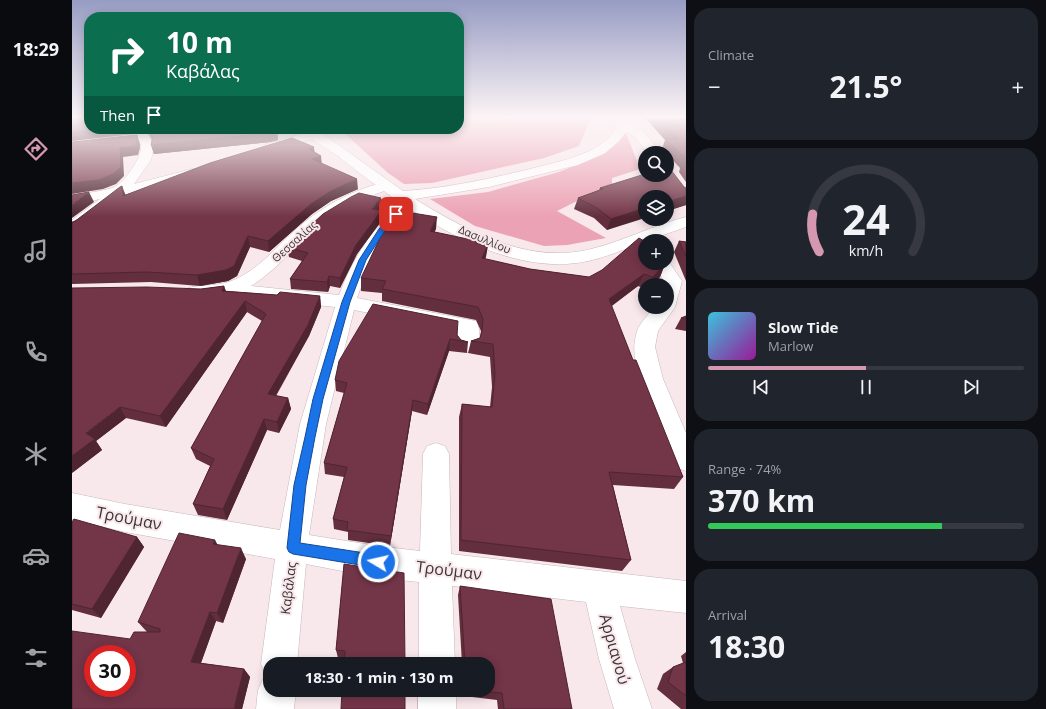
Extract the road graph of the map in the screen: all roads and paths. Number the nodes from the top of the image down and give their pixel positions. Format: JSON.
{"nodes":[{"id":1,"x":147,"y":151,"type":"edge"},
{"id":2,"x":338,"y":151,"type":"edge"},
{"id":3,"x":598,"y":151,"type":"edge"},
{"id":4,"x":207,"y":168,"type":"edge"},
{"id":5,"x":385,"y":186,"type":"junction"},
{"id":6,"x":118,"y":192,"type":"junction"},
{"id":7,"x":404,"y":199,"type":"junction"},
{"id":8,"x":72,"y":200,"type":"edge"},
{"id":9,"x":686,"y":222,"type":"edge"},
{"id":10,"x":72,"y":228,"type":"edge"},
{"id":11,"x":660,"y":234,"type":"edge"},
{"id":12,"x":638,"y":244,"type":"edge"},
{"id":13,"x":228,"y":289,"type":"junction"},
{"id":14,"x":176,"y":291,"type":"edge"},
{"id":15,"x":346,"y":302,"type":"junction"},
{"id":16,"x":660,"y":314,"type":"edge"},
{"id":17,"x":468,"y":345,"type":"dead end"},
{"id":18,"x":436,"y":454,"type":"dead end"},
{"id":19,"x":686,"y":460,"type":"edge"},
{"id":20,"x":74,"y":510,"type":"edge"},
{"id":21,"x":293,"y":548,"type":"junction"},
{"id":22,"x":435,"y":569,"type":"junction"},
{"id":23,"x":599,"y":588,"type":"junction"},
{"id":24,"x":686,"y":597,"type":"edge"},
{"id":25,"x":280,"y":657,"type":"edge"},
{"id":26,"x":436,"y":657,"type":"edge"},
{"id":27,"x":276,"y":697,"type":"edge"},
{"id":28,"x":437,"y":697,"type":"edge"},
{"id":29,"x":275,"y":709,"type":"edge"},
{"id":30,"x":437,"y":709,"type":"edge"},
{"id":31,"x":633,"y":709,"type":"edge"}],
"edges":[{"from":1,"to":6,"type":"street"},
{"from":2,"to":5,"type":"street","name":"Δασυλλίου"},
{"from":3,"to":7,"type":"street"},
{"from":4,"to":6,"type":"street"},
{"from":5,"to":7,"type":"street","name":"Δασυλλίου"},
{"from":5,"to":13,"type":"street","name":"Θεσσαλίας"},
{"from":6,"to":8,"type":"street"},
{"from":6,"to":10,"type":"street"},
{"from":7,"to":12,"type":"street","name":"Δασυλλίου"},
{"from":7,"to":15,"type":"street","name":"Καβάλας"},
{"from":9,"to":11,"type":"street","name":"Δασυλλίου"},
{"from":13,"to":14,"type":"street"},
{"from":13,"to":15,"type":"street"},
{"from":15,"to":17,"type":"street"},
{"from":15,"to":21,"type":"street","name":"Καβάλας"},
{"from":16,"to":19,"type":"street"},
{"from":18,"to":22,"type":"street"},
{"from":20,"to":21,"type":"street","name":"Τρούμαν"},
{"from":21,"to":22,"type":"street","name":"Τρούμαν"},
{"from":21,"to":25,"type":"street","name":"Καβάλας"},
{"from":22,"to":23,"type":"street","name":"Τρούμαν"},
{"from":22,"to":26,"type":"street"},
{"from":23,"to":24,"type":"street","name":"Τρούμαν"},
{"from":23,"to":31,"type":"street","name":"Αρριανού"},
{"from":27,"to":29,"type":"street"},
{"from":28,"to":30,"type":"street"}]}
